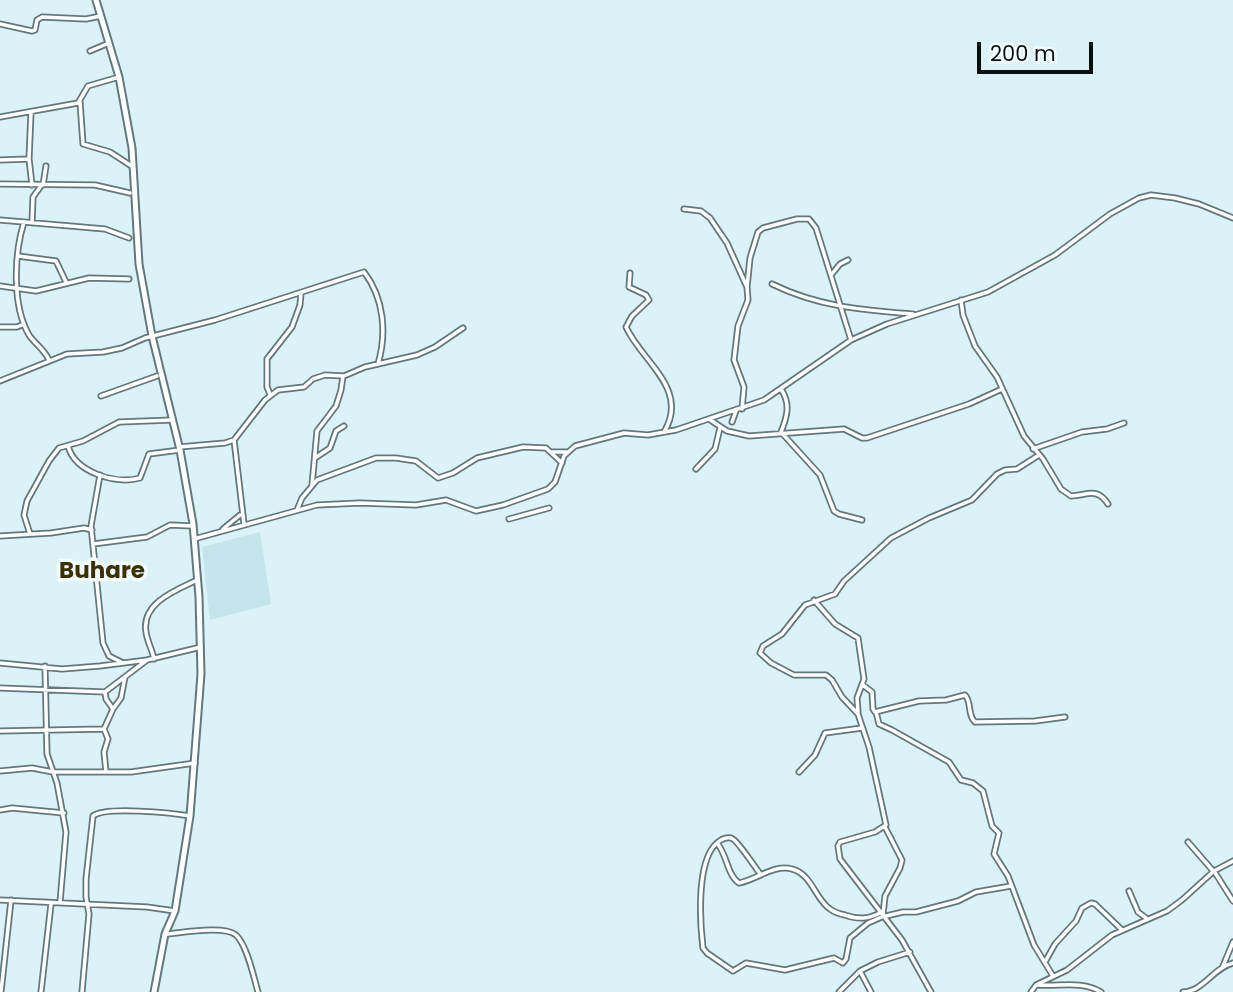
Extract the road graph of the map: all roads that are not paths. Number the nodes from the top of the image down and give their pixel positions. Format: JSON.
{"nodes":[{"id":1,"x":96,"y":0,"type":"edge"},
{"id":2,"x":101,"y":16,"type":"junction"},
{"id":3,"x":0,"y":24,"type":"edge"},
{"id":4,"x":109,"y":43,"type":"junction"},
{"id":5,"x":90,"y":51,"type":"dead end"},
{"id":6,"x":118,"y":77,"type":"junction"},
{"id":7,"x":80,"y":102,"type":"junction"},
{"id":8,"x":31,"y":112,"type":"junction"},
{"id":9,"x":0,"y":117,"type":"edge"},
{"id":10,"x":29,"y":159,"type":"junction"},
{"id":11,"x":0,"y":160,"type":"edge"},
{"id":12,"x":46,"y":166,"type":"dead end"},
{"id":13,"x":133,"y":167,"type":"junction"},
{"id":14,"x":0,"y":184,"type":"edge"},
{"id":15,"x":31,"y":185,"type":"junction"},
{"id":16,"x":42,"y":185,"type":"junction"},
{"id":17,"x":130,"y":192,"type":"dead end"},
{"id":18,"x":33,"y":197,"type":"junction"},
{"id":19,"x":684,"y":209,"type":"dead end"},
{"id":20,"x":1233,"y":218,"type":"edge"},
{"id":21,"x":0,"y":220,"type":"edge"},
{"id":22,"x":24,"y":222,"type":"junction"},
{"id":23,"x":32,"y":223,"type":"junction"},
{"id":24,"x":129,"y":238,"type":"dead end"},
{"id":25,"x":18,"y":256,"type":"junction"},
{"id":26,"x":848,"y":260,"type":"dead end"},
{"id":27,"x":631,"y":273,"type":"dead end"},
{"id":28,"x":830,"y":277,"type":"junction"},
{"id":29,"x":129,"y":279,"type":"dead end"},
{"id":30,"x":66,"y":282,"type":"junction"},
{"id":31,"x":772,"y":284,"type":"dead end"},
{"id":32,"x":0,"y":286,"type":"edge"},
{"id":33,"x":747,"y":287,"type":"junction"},
{"id":34,"x":18,"y":289,"type":"junction"},
{"id":35,"x":301,"y":293,"type":"junction"},
{"id":36,"x":961,"y":300,"type":"junction"},
{"id":37,"x":841,"y":306,"type":"junction"},
{"id":38,"x":918,"y":314,"type":"junction"},
{"id":39,"x":24,"y":324,"type":"junction"},
{"id":40,"x":0,"y":327,"type":"edge"},
{"id":41,"x":463,"y":328,"type":"dead end"},
{"id":42,"x":152,"y":336,"type":"junction"},
{"id":43,"x":851,"y":340,"type":"junction"},
{"id":44,"x":49,"y":360,"type":"junction"},
{"id":45,"x":378,"y":364,"type":"junction"},
{"id":46,"x":157,"y":376,"type":"dead end"},
{"id":47,"x":343,"y":376,"type":"junction"},
{"id":48,"x":0,"y":381,"type":"edge"},
{"id":49,"x":781,"y":389,"type":"junction"},
{"id":50,"x":1002,"y":389,"type":"junction"},
{"id":51,"x":270,"y":394,"type":"junction"},
{"id":52,"x":101,"y":396,"type":"dead end"},
{"id":53,"x":739,"y":410,"type":"junction"},
{"id":54,"x":709,"y":419,"type":"junction"},
{"id":55,"x":173,"y":420,"type":"junction"},
{"id":56,"x":732,"y":422,"type":"dead end"},
{"id":57,"x":1124,"y":423,"type":"dead end"},
{"id":58,"x":344,"y":426,"type":"dead end"},
{"id":59,"x":720,"y":428,"type":"junction"},
{"id":60,"x":664,"y":432,"type":"junction"},
{"id":61,"x":780,"y":432,"type":"junction"},
{"id":62,"x":234,"y":440,"type":"junction"},
{"id":63,"x":68,"y":446,"type":"junction"},
{"id":64,"x":180,"y":449,"type":"junction"},
{"id":65,"x":1033,"y":449,"type":"junction"},
{"id":66,"x":551,"y":452,"type":"junction"},
{"id":67,"x":568,"y":452,"type":"junction"},
{"id":68,"x":1039,"y":455,"type":"junction"},
{"id":69,"x":313,"y":460,"type":"junction"},
{"id":70,"x":562,"y":463,"type":"junction"},
{"id":71,"x":696,"y":469,"type":"dead end"},
{"id":72,"x":100,"y":475,"type":"junction"},
{"id":73,"x":312,"y":485,"type":"junction"},
{"id":74,"x":1108,"y":504,"type":"dead end"},
{"id":75,"x":550,"y":508,"type":"dead end"},
{"id":76,"x":297,"y":510,"type":"junction"},
{"id":77,"x":240,"y":515,"type":"dead end"},
{"id":78,"x":509,"y":519,"type":"dead end"},
{"id":79,"x":862,"y":520,"type":"dead end"},
{"id":80,"x":244,"y":524,"type":"junction"},
{"id":81,"x":193,"y":526,"type":"junction"},
{"id":82,"x":92,"y":530,"type":"junction"},
{"id":83,"x":219,"y":532,"type":"junction"},
{"id":84,"x":30,"y":534,"type":"junction"},
{"id":85,"x":0,"y":536,"type":"edge"},
{"id":86,"x":194,"y":539,"type":"junction"},
{"id":87,"x":93,"y":544,"type":"junction"},
{"id":88,"x":197,"y":580,"type":"junction"},
{"id":89,"x":814,"y":600,"type":"junction"},
{"id":90,"x":201,"y":647,"type":"junction"},
{"id":91,"x":154,"y":659,"type":"junction"},
{"id":92,"x":147,"y":660,"type":"junction"},
{"id":93,"x":0,"y":663,"type":"edge"},
{"id":94,"x":125,"y":664,"type":"junction"},
{"id":95,"x":45,"y":666,"type":"junction"},
{"id":96,"x":125,"y":677,"type":"junction"},
{"id":97,"x":863,"y":685,"type":"junction"},
{"id":98,"x":0,"y":688,"type":"edge"},
{"id":99,"x":46,"y":690,"type":"junction"},
{"id":100,"x":105,"y":692,"type":"junction"},
{"id":101,"x":113,"y":709,"type":"junction"},
{"id":102,"x":876,"y":712,"type":"junction"},
{"id":103,"x":858,"y":714,"type":"junction"},
{"id":104,"x":1065,"y":717,"type":"dead end"},
{"id":105,"x":104,"y":729,"type":"junction"},
{"id":106,"x":862,"y":729,"type":"junction"},
{"id":107,"x":0,"y":731,"type":"edge"},
{"id":108,"x":47,"y":731,"type":"junction"},
{"id":109,"x":195,"y":763,"type":"junction"},
{"id":110,"x":0,"y":771,"type":"edge"},
{"id":111,"x":52,"y":772,"type":"junction"},
{"id":112,"x":106,"y":772,"type":"junction"},
{"id":113,"x":799,"y":772,"type":"dead end"},
{"id":114,"x":0,"y":810,"type":"edge"},
{"id":115,"x":64,"y":813,"type":"junction"},
{"id":116,"x":190,"y":817,"type":"junction"},
{"id":117,"x":885,"y":827,"type":"junction"},
{"id":118,"x":717,"y":842,"type":"junction"},
{"id":119,"x":1188,"y":842,"type":"dead end"},
{"id":120,"x":1233,"y":861,"type":"edge"},
{"id":121,"x":1214,"y":871,"type":"junction"},
{"id":122,"x":761,"y":875,"type":"junction"},
{"id":123,"x":1011,"y":886,"type":"junction"},
{"id":124,"x":1129,"y":891,"type":"dead end"},
{"id":125,"x":0,"y":900,"type":"edge"},
{"id":126,"x":11,"y":900,"type":"junction"},
{"id":127,"x":1233,"y":901,"type":"edge"},
{"id":128,"x":60,"y":902,"type":"junction"},
{"id":129,"x":51,"y":903,"type":"junction"},
{"id":130,"x":87,"y":904,"type":"junction"},
{"id":131,"x":175,"y":911,"type":"junction"},
{"id":132,"x":884,"y":915,"type":"junction"},
{"id":133,"x":1148,"y":918,"type":"junction"},
{"id":134,"x":1122,"y":929,"type":"junction"},
{"id":135,"x":165,"y":934,"type":"junction"},
{"id":136,"x":1233,"y":942,"type":"edge"},
{"id":137,"x":910,"y":952,"type":"junction"},
{"id":138,"x":2,"y":961,"type":"edge"},
{"id":139,"x":1045,"y":962,"type":"junction"},
{"id":140,"x":1233,"y":963,"type":"edge"},
{"id":141,"x":1223,"y":966,"type":"junction"},
{"id":142,"x":860,"y":971,"type":"junction"},
{"id":143,"x":1053,"y":975,"type":"junction"},
{"id":144,"x":1036,"y":985,"type":"junction"},
{"id":145,"x":1078,"y":985,"type":"junction"},
{"id":146,"x":1031,"y":991,"type":"edge"},
{"id":147,"x":1,"y":992,"type":"edge"},
{"id":148,"x":41,"y":992,"type":"edge"},
{"id":149,"x":82,"y":992,"type":"edge"},
{"id":150,"x":154,"y":992,"type":"edge"},
{"id":151,"x":258,"y":992,"type":"edge"},
{"id":152,"x":839,"y":992,"type":"edge"},
{"id":153,"x":871,"y":992,"type":"edge"},
{"id":154,"x":931,"y":992,"type":"edge"},
{"id":155,"x":1026,"y":992,"type":"edge"},
{"id":156,"x":1078,"y":992,"type":"edge"},
{"id":157,"x":1101,"y":992,"type":"edge"},
{"id":158,"x":1183,"y":992,"type":"edge"}],
"edges":[{"from":1,"to":2,"type":"main road"},
{"from":2,"to":3,"type":"street"},
{"from":2,"to":4,"type":"main road"},
{"from":4,"to":5,"type":"street"},
{"from":4,"to":6,"type":"main road"},
{"from":6,"to":7,"type":"street"},
{"from":6,"to":13,"type":"main road"},
{"from":7,"to":8,"type":"street"},
{"from":7,"to":13,"type":"street"},
{"from":8,"to":9,"type":"street"},
{"from":8,"to":10,"type":"street"},
{"from":10,"to":11,"type":"street"},
{"from":10,"to":15,"type":"street"},
{"from":12,"to":16,"type":"street"},
{"from":13,"to":42,"type":"main road"},
{"from":14,"to":15,"type":"street"},
{"from":15,"to":16,"type":"street"},
{"from":15,"to":18,"type":"street"},
{"from":16,"to":17,"type":"street"},
{"from":16,"to":18,"type":"street"},
{"from":18,"to":23,"type":"street"},
{"from":19,"to":33,"type":"street"},
{"from":20,"to":36,"type":"street"},
{"from":21,"to":22,"type":"street"},
{"from":22,"to":23,"type":"street"},
{"from":22,"to":25,"type":"street"},
{"from":23,"to":24,"type":"street"},
{"from":25,"to":30,"type":"street"},
{"from":25,"to":34,"type":"street"},
{"from":26,"to":28,"type":"street"},
{"from":27,"to":60,"type":"street"},
{"from":28,"to":33,"type":"street"},
{"from":28,"to":37,"type":"street"},
{"from":29,"to":30,"type":"street"},
{"from":30,"to":34,"type":"street"},
{"from":31,"to":37,"type":"street"},
{"from":32,"to":34,"type":"street"},
{"from":33,"to":53,"type":"street"},
{"from":34,"to":39,"type":"street"},
{"from":35,"to":42,"type":"street"},
{"from":35,"to":45,"type":"street"},
{"from":35,"to":51,"type":"street"},
{"from":36,"to":38,"type":"street"},
{"from":36,"to":50,"type":"street"},
{"from":37,"to":38,"type":"street"},
{"from":37,"to":43,"type":"street"},
{"from":38,"to":43,"type":"street"},
{"from":39,"to":40,"type":"street"},
{"from":39,"to":44,"type":"street"},
{"from":41,"to":45,"type":"street"},
{"from":42,"to":44,"type":"street"},
{"from":42,"to":55,"type":"main road"},
{"from":43,"to":49,"type":"street"},
{"from":44,"to":48,"type":"street"},
{"from":45,"to":47,"type":"street"},
{"from":46,"to":52,"type":"street"},
{"from":47,"to":51,"type":"street"},
{"from":47,"to":69,"type":"street"},
{"from":49,"to":53,"type":"street"},
{"from":49,"to":61,"type":"street"},
{"from":50,"to":61,"type":"street"},
{"from":50,"to":65,"type":"street"},
{"from":51,"to":62,"type":"street"},
{"from":53,"to":54,"type":"street"},
{"from":53,"to":56,"type":"street"},
{"from":54,"to":59,"type":"street"},
{"from":54,"to":60,"type":"street"},
{"from":55,"to":63,"type":"street"},
{"from":55,"to":64,"type":"main road"},
{"from":57,"to":65,"type":"street"},
{"from":58,"to":69,"type":"street"},
{"from":59,"to":61,"type":"street"},
{"from":59,"to":71,"type":"street"},
{"from":60,"to":67,"type":"street"},
{"from":61,"to":79,"type":"street"},
{"from":62,"to":64,"type":"street"},
{"from":62,"to":80,"type":"street"},
{"from":63,"to":72,"type":"street"},
{"from":63,"to":84,"type":"street"},
{"from":64,"to":72,"type":"street"},
{"from":64,"to":81,"type":"main road"},
{"from":65,"to":68,"type":"street"},
{"from":66,"to":67,"type":"street"},
{"from":66,"to":70,"type":"street"},
{"from":66,"to":73,"type":"street"},
{"from":67,"to":70,"type":"street"},
{"from":68,"to":74,"type":"street"},
{"from":68,"to":89,"type":"street"},
{"from":69,"to":73,"type":"street"},
{"from":70,"to":76,"type":"street"},
{"from":72,"to":82,"type":"street"},
{"from":73,"to":76,"type":"street"},
{"from":75,"to":78,"type":"street"},
{"from":76,"to":80,"type":"street"},
{"from":77,"to":83,"type":"street"},
{"from":80,"to":83,"type":"street"},
{"from":81,"to":86,"type":"main road"},
{"from":81,"to":87,"type":"street"},
{"from":82,"to":84,"type":"street"},
{"from":82,"to":87,"type":"street"},
{"from":83,"to":86,"type":"street"},
{"from":84,"to":85,"type":"street"},
{"from":86,"to":88,"type":"main road"},
{"from":87,"to":94,"type":"street"},
{"from":88,"to":90,"type":"main road"},
{"from":88,"to":91,"type":"street"},
{"from":89,"to":97,"type":"street"},
{"from":89,"to":103,"type":"street"},
{"from":90,"to":91,"type":"street"},
{"from":90,"to":109,"type":"main road"},
{"from":91,"to":92,"type":"street"},
{"from":92,"to":94,"type":"street"},
{"from":92,"to":96,"type":"street"},
{"from":93,"to":95,"type":"street"},
{"from":94,"to":95,"type":"street"},
{"from":95,"to":99,"type":"street"},
{"from":96,"to":100,"type":"street"},
{"from":96,"to":101,"type":"street"},
{"from":97,"to":102,"type":"street"},
{"from":97,"to":103,"type":"street"},
{"from":98,"to":99,"type":"street"},
{"from":99,"to":100,"type":"street"},
{"from":99,"to":108,"type":"street"},
{"from":100,"to":101,"type":"street"},
{"from":101,"to":105,"type":"street"},
{"from":102,"to":104,"type":"street"},
{"from":102,"to":123,"type":"street"},
{"from":103,"to":106,"type":"street"},
{"from":105,"to":108,"type":"street"},
{"from":105,"to":112,"type":"street"},
{"from":106,"to":113,"type":"street"},
{"from":106,"to":117,"type":"street"},
{"from":107,"to":108,"type":"street"},
{"from":108,"to":111,"type":"street"},
{"from":109,"to":112,"type":"street"},
{"from":109,"to":116,"type":"main road"},
{"from":110,"to":111,"type":"street"},
{"from":111,"to":112,"type":"street"},
{"from":111,"to":115,"type":"street"},
{"from":114,"to":115,"type":"street"},
{"from":115,"to":128,"type":"street"},
{"from":116,"to":130,"type":"street"},
{"from":116,"to":131,"type":"main road"},
{"from":117,"to":132,"type":"street"},
{"from":117,"to":132,"type":"street"},
{"from":118,"to":122,"type":"street"},
{"from":118,"to":122,"type":"street"},
{"from":118,"to":132,"type":"street"},
{"from":119,"to":121,"type":"street"},
{"from":120,"to":121,"type":"street"},
{"from":121,"to":127,"type":"street"},
{"from":121,"to":133,"type":"street"},
{"from":122,"to":132,"type":"street"},
{"from":123,"to":132,"type":"street"},
{"from":123,"to":139,"type":"street"},
{"from":124,"to":133,"type":"street"},
{"from":125,"to":126,"type":"street"},
{"from":126,"to":129,"type":"street"},
{"from":126,"to":138,"type":"street"},
{"from":128,"to":129,"type":"street"},
{"from":128,"to":130,"type":"street"},
{"from":129,"to":148,"type":"street"},
{"from":130,"to":131,"type":"street"},
{"from":130,"to":149,"type":"street"},
{"from":131,"to":135,"type":"main road"},
{"from":132,"to":137,"type":"street"},
{"from":133,"to":134,"type":"street"},
{"from":134,"to":139,"type":"street"},
{"from":134,"to":143,"type":"street"},
{"from":135,"to":150,"type":"main road"},
{"from":135,"to":151,"type":"street"},
{"from":136,"to":141,"type":"street"},
{"from":137,"to":142,"type":"street"},
{"from":137,"to":154,"type":"street"},
{"from":138,"to":147,"type":"street"},
{"from":139,"to":143,"type":"street"},
{"from":140,"to":141,"type":"street"},
{"from":141,"to":158,"type":"street"},
{"from":142,"to":152,"type":"street"},
{"from":142,"to":153,"type":"street"},
{"from":143,"to":144,"type":"street"},
{"from":144,"to":145,"type":"street"},
{"from":144,"to":146,"type":"street"},
{"from":145,"to":156,"type":"street"},
{"from":145,"to":157,"type":"street"},
{"from":146,"to":155,"type":"street"}]}
